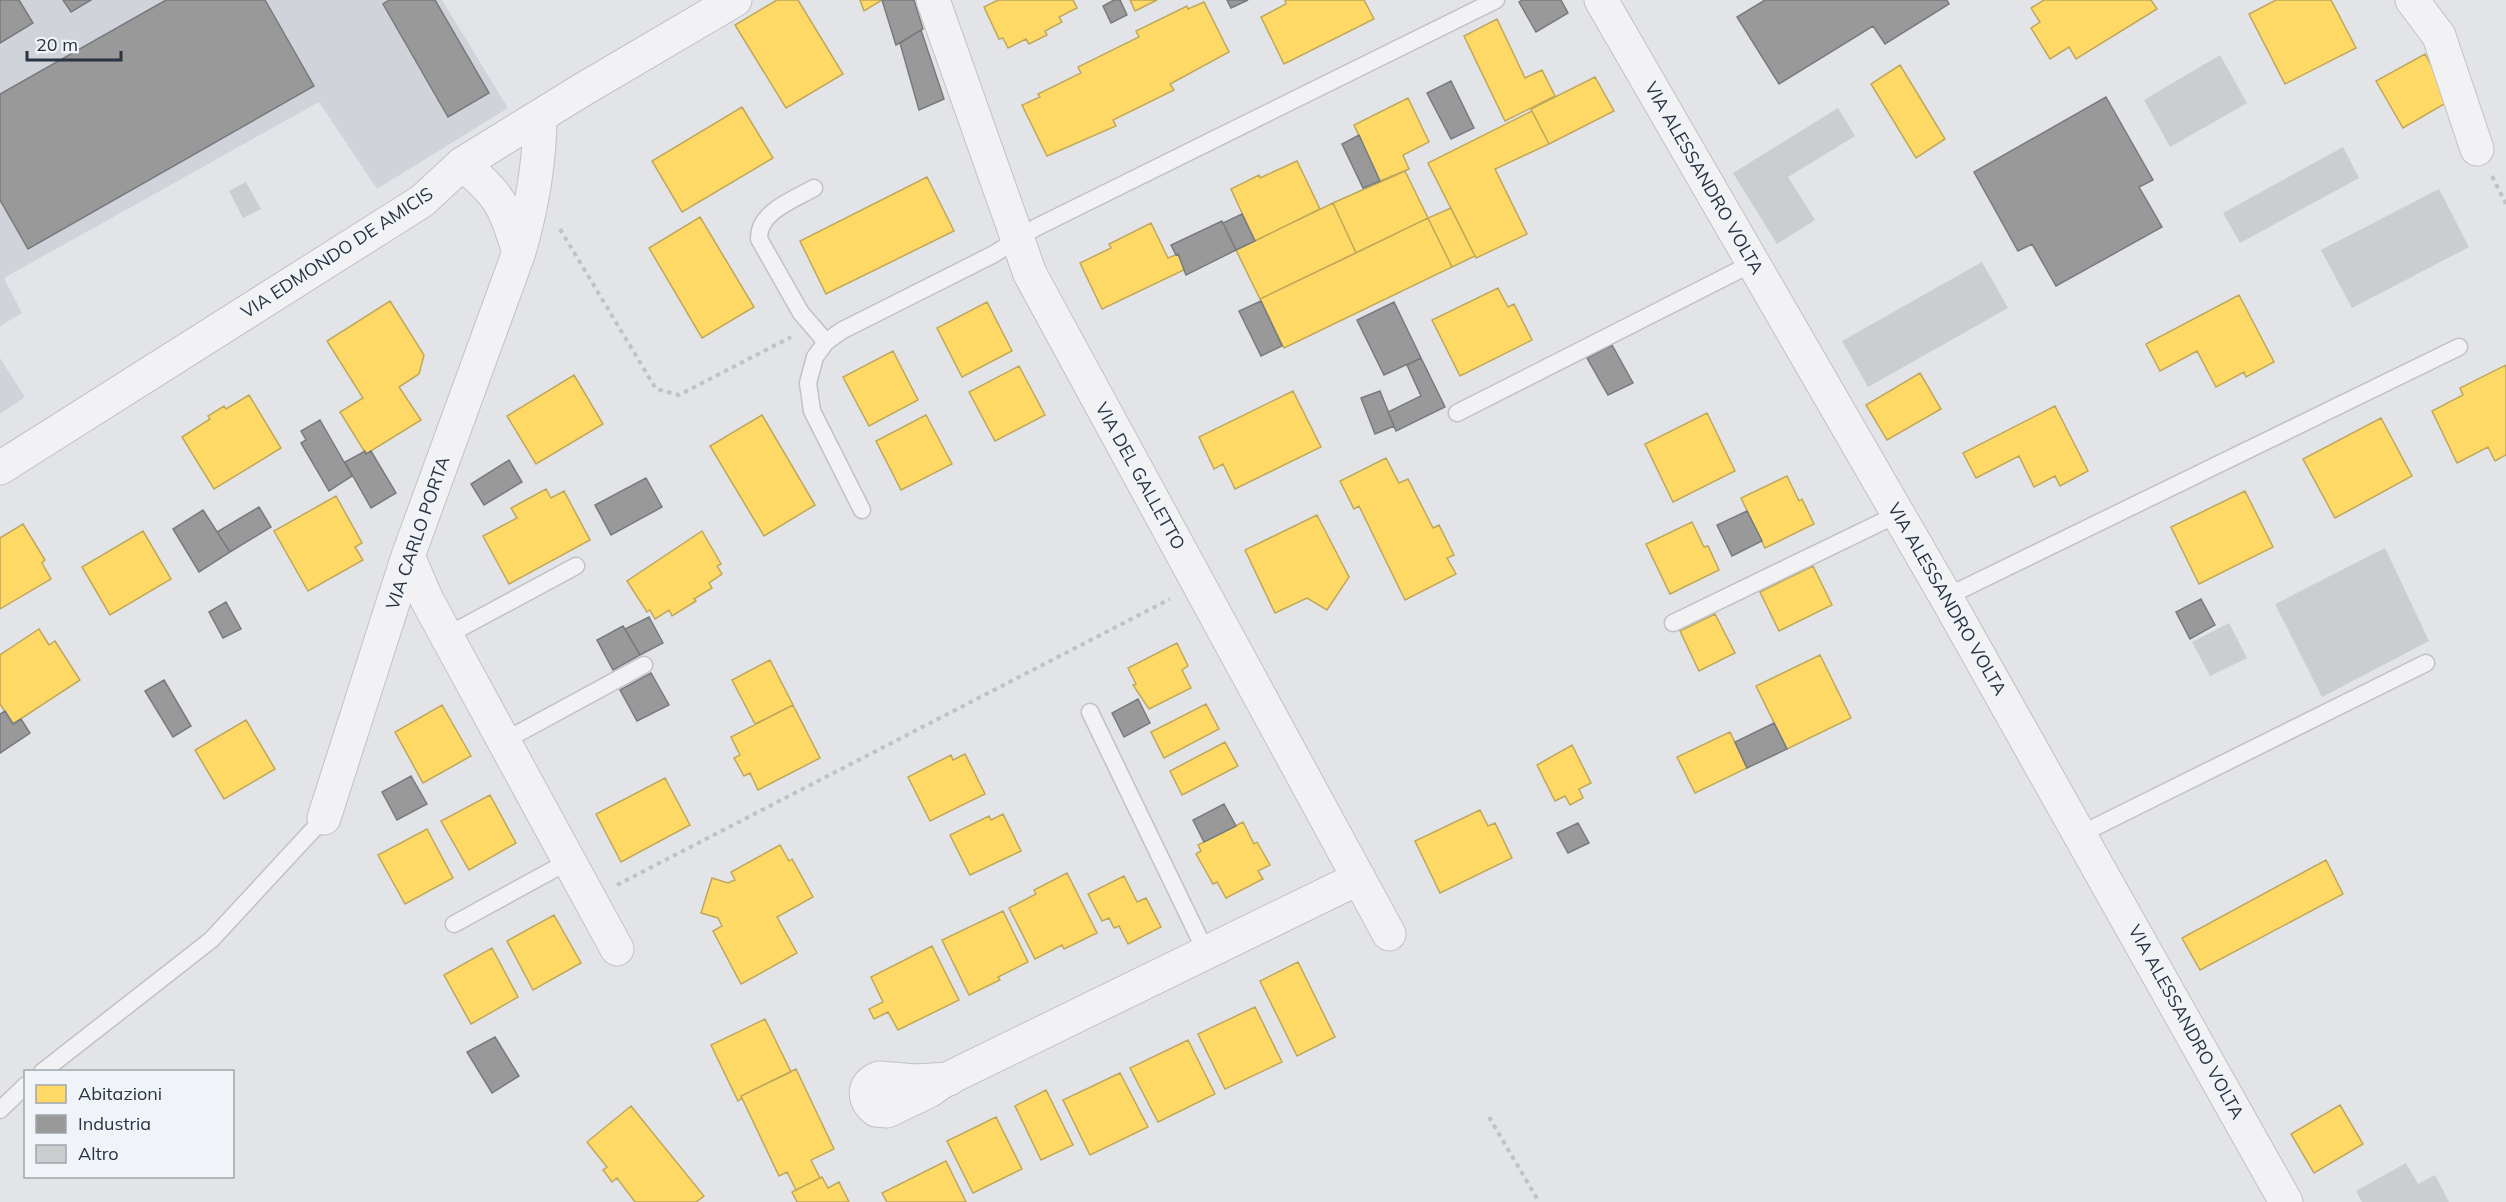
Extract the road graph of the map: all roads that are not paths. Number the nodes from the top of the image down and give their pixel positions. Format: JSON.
{"nodes":[{"id":1,"x":735,"y":0,"type":"edge"},
{"id":2,"x":933,"y":0,"type":"edge"},
{"id":3,"x":1496,"y":0,"type":"edge"},
{"id":4,"x":1600,"y":0,"type":"edge"},
{"id":5,"x":2412,"y":0,"type":"edge"},
{"id":6,"x":540,"y":116,"type":"junction"},
{"id":7,"x":2477,"y":149,"type":"dead end"},
{"id":8,"x":462,"y":165,"type":"junction"},
{"id":9,"x":814,"y":188,"type":"dead end"},
{"id":10,"x":1017,"y":240,"type":"junction"},
{"id":11,"x":519,"y":252,"type":"junction"},
{"id":12,"x":1753,"y":263,"type":"junction"},
{"id":13,"x":826,"y":342,"type":"junction"},
{"id":14,"x":2459,"y":347,"type":"dead end"},
{"id":15,"x":1457,"y":412,"type":"dead end"},
{"id":16,"x":0,"y":468,"type":"edge"},
{"id":17,"x":862,"y":510,"type":"dead end"},
{"id":18,"x":1898,"y":514,"type":"junction"},
{"id":19,"x":408,"y":556,"type":"junction"},
{"id":20,"x":576,"y":566,"type":"dead end"},
{"id":21,"x":1946,"y":597,"type":"junction"},
{"id":22,"x":1673,"y":623,"type":"dead end"},
{"id":23,"x":446,"y":636,"type":"junction"},
{"id":24,"x":2426,"y":663,"type":"dead end"},
{"id":25,"x":644,"y":665,"type":"dead end"},
{"id":26,"x":1090,"y":712,"type":"dead end"},
{"id":27,"x":504,"y":741,"type":"junction"},
{"id":28,"x":324,"y":818,"type":"joint"},
{"id":29,"x":2081,"y":834,"type":"junction"},
{"id":30,"x":569,"y":861,"type":"junction"},
{"id":31,"x":1359,"y":878,"type":"junction"},
{"id":32,"x":454,"y":924,"type":"dead end"},
{"id":33,"x":1389,"y":934,"type":"dead end"},
{"id":34,"x":617,"y":949,"type":"dead end"},
{"id":35,"x":1206,"y":952,"type":"junction"},
{"id":36,"x":43,"y":1070,"type":"edge"},
{"id":37,"x":949,"y":1078,"type":"dead end"},
{"id":38,"x":24,"y":1087,"type":"edge"},
{"id":39,"x":0,"y":1110,"type":"edge"},
{"id":40,"x":2286,"y":1202,"type":"edge"}],
"edges":[{"from":1,"to":6,"type":"street","name":"VIA EDMONDO DE AMICIS"},
{"from":2,"to":10,"type":"street","name":"VIA DEL GALLETTO"},
{"from":3,"to":10,"type":"lane"},
{"from":4,"to":12,"type":"street","name":"VIA ALESSANDRO VOLTA"},
{"from":5,"to":7,"type":"street"},
{"from":6,"to":8,"type":"street","name":"VIA EDMONDO DE AMICIS"},
{"from":6,"to":11,"type":"street","name":"VIA CARLO PORTA"},
{"from":8,"to":11,"type":"street"},
{"from":8,"to":16,"type":"street","name":"VIA EDMONDO DE AMICIS"},
{"from":9,"to":13,"type":"lane"},
{"from":10,"to":13,"type":"lane"},
{"from":10,"to":31,"type":"street","name":"VIA DEL GALLETTO"},
{"from":11,"to":19,"type":"street","name":"VIA CARLO PORTA"},
{"from":12,"to":15,"type":"lane"},
{"from":12,"to":18,"type":"street","name":"VIA ALESSANDRO VOLTA"},
{"from":13,"to":17,"type":"lane"},
{"from":14,"to":21,"type":"lane"},
{"from":18,"to":21,"type":"street","name":"VIA ALESSANDRO VOLTA"},
{"from":18,"to":22,"type":"lane"},
{"from":19,"to":23,"type":"street"},
{"from":19,"to":28,"type":"street","name":"VIA CARLO PORTA"},
{"from":20,"to":23,"type":"lane"},
{"from":21,"to":29,"type":"street","name":"VIA ALESSANDRO VOLTA"},
{"from":23,"to":27,"type":"street"},
{"from":24,"to":29,"type":"lane"},
{"from":25,"to":27,"type":"lane"},
{"from":26,"to":35,"type":"lane"},
{"from":27,"to":30,"type":"street"},
{"from":28,"to":36,"type":"lane"},
{"from":29,"to":40,"type":"street","name":"VIA ALESSANDRO VOLTA"},
{"from":30,"to":32,"type":"lane"},
{"from":30,"to":34,"type":"street"},
{"from":31,"to":33,"type":"street","name":"VIA DEL GALLETTO"},
{"from":31,"to":35,"type":"street"},
{"from":35,"to":37,"type":"street"},
{"from":38,"to":39,"type":"lane"}]}
